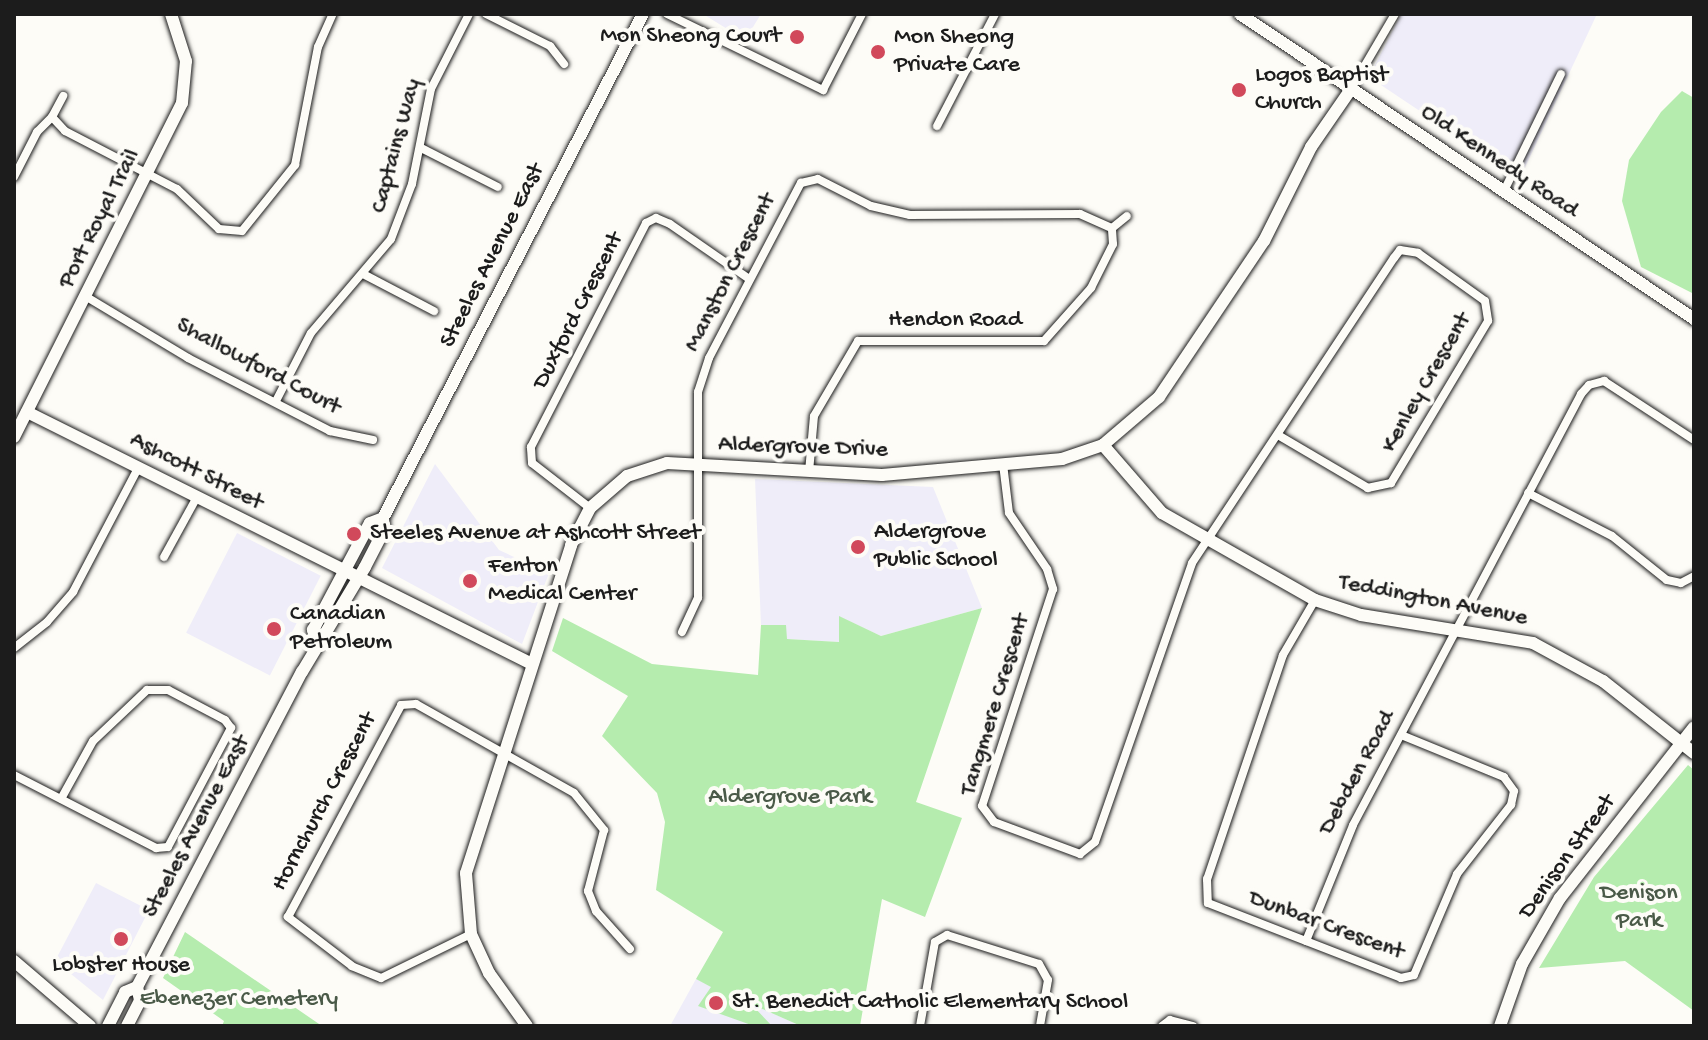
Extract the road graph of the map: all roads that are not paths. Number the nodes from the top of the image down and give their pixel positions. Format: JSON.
{"nodes":[{"id":1,"x":171,"y":14,"type":"edge"},
{"id":2,"x":333,"y":14,"type":"edge"},
{"id":3,"x":469,"y":14,"type":"edge"},
{"id":4,"x":486,"y":14,"type":"edge"},
{"id":5,"x":643,"y":14,"type":"edge"},
{"id":6,"x":667,"y":14,"type":"edge"},
{"id":7,"x":862,"y":14,"type":"edge"},
{"id":8,"x":995,"y":14,"type":"edge"},
{"id":9,"x":1240,"y":14,"type":"edge"},
{"id":10,"x":1395,"y":14,"type":"edge"},
{"id":11,"x":564,"y":64,"type":"dead end"},
{"id":12,"x":1561,"y":74,"type":"dead end"},
{"id":13,"x":1351,"y":89,"type":"junction"},
{"id":14,"x":63,"y":96,"type":"dead end"},
{"id":15,"x":52,"y":117,"type":"junction"},
{"id":16,"x":937,"y":126,"type":"dead end"},
{"id":17,"x":421,"y":148,"type":"junction"},
{"id":18,"x":148,"y":174,"type":"junction"},
{"id":19,"x":14,"y":177,"type":"edge"},
{"id":20,"x":498,"y":187,"type":"dead end"},
{"id":21,"x":1504,"y":191,"type":"junction"},
{"id":22,"x":1127,"y":216,"type":"dead end"},
{"id":23,"x":1112,"y":228,"type":"junction"},
{"id":24,"x":365,"y":275,"type":"junction"},
{"id":25,"x":749,"y":279,"type":"junction"},
{"id":26,"x":85,"y":296,"type":"junction"},
{"id":27,"x":434,"y":311,"type":"dead end"},
{"id":28,"x":1694,"y":319,"type":"edge"},
{"id":29,"x":276,"y":401,"type":"junction"},
{"id":30,"x":27,"y":412,"type":"junction"},
{"id":31,"x":1278,"y":435,"type":"junction"},
{"id":32,"x":14,"y":437,"type":"edge"},
{"id":33,"x":373,"y":440,"type":"dead end"},
{"id":34,"x":1694,"y":440,"type":"edge"},
{"id":35,"x":1103,"y":445,"type":"junction"},
{"id":36,"x":1003,"y":464,"type":"junction"},
{"id":37,"x":697,"y":465,"type":"junction"},
{"id":38,"x":138,"y":468,"type":"junction"},
{"id":39,"x":809,"y":473,"type":"junction"},
{"id":40,"x":1528,"y":493,"type":"junction"},
{"id":41,"x":197,"y":497,"type":"junction"},
{"id":42,"x":590,"y":508,"type":"junction"},
{"id":43,"x":383,"y":518,"type":"junction"},
{"id":44,"x":1207,"y":541,"type":"junction"},
{"id":45,"x":164,"y":557,"type":"dead end"},
{"id":46,"x":345,"y":571,"type":"junction"},
{"id":47,"x":1694,"y":576,"type":"edge"},
{"id":48,"x":358,"y":578,"type":"junction"},
{"id":49,"x":1315,"y":600,"type":"junction"},
{"id":50,"x":1457,"y":629,"type":"junction"},
{"id":51,"x":682,"y":632,"type":"dead end"},
{"id":52,"x":317,"y":645,"type":"junction"},
{"id":53,"x":14,"y":648,"type":"edge"},
{"id":54,"x":532,"y":664,"type":"junction"},
{"id":55,"x":1694,"y":727,"type":"edge"},
{"id":56,"x":1401,"y":735,"type":"junction"},
{"id":57,"x":1682,"y":743,"type":"junction"},
{"id":58,"x":503,"y":752,"type":"junction"},
{"id":59,"x":1694,"y":753,"type":"edge"},
{"id":60,"x":14,"y":775,"type":"edge"},
{"id":61,"x":61,"y":799,"type":"junction"},
{"id":62,"x":471,"y":934,"type":"junction"},
{"id":63,"x":1306,"y":941,"type":"junction"},
{"id":64,"x":630,"y":949,"type":"dead end"},
{"id":65,"x":14,"y":961,"type":"edge"},
{"id":66,"x":137,"y":987,"type":"junction"},
{"id":67,"x":90,"y":1026,"type":"edge"},
{"id":68,"x":108,"y":1026,"type":"edge"},
{"id":69,"x":127,"y":1026,"type":"edge"},
{"id":70,"x":527,"y":1026,"type":"edge"},
{"id":71,"x":920,"y":1026,"type":"edge"},
{"id":72,"x":1040,"y":1026,"type":"edge"},
{"id":73,"x":1162,"y":1026,"type":"edge"},
{"id":74,"x":1193,"y":1026,"type":"edge"},
{"id":75,"x":1500,"y":1026,"type":"edge"}],
"edges":[{"from":1,"to":18,"type":"street","name":"Port Royal Trail"},
{"from":2,"to":18,"type":"street"},
{"from":3,"to":17,"type":"street","name":"Captains Way"},
{"from":4,"to":11,"type":"street"},
{"from":5,"to":43,"type":"street","name":"Steeles Avenue East"},
{"from":6,"to":7,"type":"street"},
{"from":8,"to":16,"type":"street"},
{"from":9,"to":13,"type":"street","name":"Old Kennedy Road"},
{"from":10,"to":13,"type":"street","name":"Aldergrove Drive"},
{"from":12,"to":21,"type":"street"},
{"from":13,"to":21,"type":"street","name":"Old Kennedy Road"},
{"from":13,"to":35,"type":"street","name":"Aldergrove Drive"},
{"from":14,"to":15,"type":"street"},
{"from":15,"to":18,"type":"street"},
{"from":15,"to":19,"type":"street"},
{"from":17,"to":20,"type":"street"},
{"from":17,"to":24,"type":"street","name":"Captains Way"},
{"from":18,"to":26,"type":"street","name":"Port Royal Trail"},
{"from":21,"to":28,"type":"street","name":"Old Kennedy Road"},
{"from":22,"to":23,"type":"street"},
{"from":23,"to":25,"type":"street","name":"Manston Crescent"},
{"from":23,"to":39,"type":"street","name":"Hendon Road"},
{"from":24,"to":27,"type":"street"},
{"from":24,"to":29,"type":"street","name":"Captains Way"},
{"from":25,"to":37,"type":"street","name":"Manston Crescent"},
{"from":25,"to":42,"type":"street","name":"Duxford Crescent"},
{"from":26,"to":29,"type":"street","name":"Shallowford Court"},
{"from":26,"to":30,"type":"street","name":"Port Royal Trail"},
{"from":29,"to":33,"type":"street","name":"Shallowford Court"},
{"from":30,"to":32,"type":"street","name":"Port Royal Trail"},
{"from":30,"to":38,"type":"street","name":"Ashcott Street"},
{"from":31,"to":31,"type":"street","name":"Kenley Crescent"},
{"from":31,"to":44,"type":"street","name":"Kenley Crescent"},
{"from":34,"to":40,"type":"street","name":"Debden Road"},
{"from":35,"to":36,"type":"street","name":"Aldergrove Drive"},
{"from":35,"to":44,"type":"street","name":"Teddington Avenue"},
{"from":36,"to":39,"type":"street","name":"Aldergrove Drive"},
{"from":36,"to":44,"type":"street","name":"Tangmere Crescent"},
{"from":37,"to":39,"type":"street","name":"Aldergrove Drive"},
{"from":37,"to":42,"type":"street","name":"Aldergrove Drive"},
{"from":37,"to":51,"type":"street","name":"Manston Crescent"},
{"from":38,"to":41,"type":"street","name":"Ashcott Street"},
{"from":38,"to":53,"type":"street"},
{"from":40,"to":47,"type":"street"},
{"from":40,"to":50,"type":"street","name":"Debden Road"},
{"from":41,"to":45,"type":"street"},
{"from":41,"to":46,"type":"street","name":"Ashcott Street"},
{"from":42,"to":54,"type":"street","name":"Aldergrove Drive"},
{"from":43,"to":46,"type":"street","name":"Steeles Avenue East"},
{"from":43,"to":48,"type":"street","name":"Steeles Avenue East"},
{"from":44,"to":49,"type":"street","name":"Teddington Avenue"},
{"from":46,"to":48,"type":"street","name":"Ashcott Street"},
{"from":46,"to":52,"type":"street","name":"Steeles Avenue East"},
{"from":48,"to":52,"type":"street","name":"Steeles Avenue East"},
{"from":48,"to":54,"type":"street","name":"Ashcott Street"},
{"from":49,"to":50,"type":"street","name":"Teddington Avenue"},
{"from":49,"to":63,"type":"street","name":"Dunbar Crescent"},
{"from":50,"to":56,"type":"street","name":"Debden Road"},
{"from":50,"to":57,"type":"street","name":"Teddington Avenue"},
{"from":52,"to":66,"type":"street","name":"Steeles Avenue East"},
{"from":54,"to":58,"type":"street","name":"Aldergrove Drive"},
{"from":55,"to":57,"type":"street","name":"Denison Street"},
{"from":56,"to":63,"type":"street","name":"Debden Road"},
{"from":56,"to":63,"type":"street","name":"Dunbar Crescent"},
{"from":57,"to":59,"type":"street","name":"Teddington Avenue"},
{"from":57,"to":75,"type":"street","name":"Denison Street"},
{"from":58,"to":62,"type":"street","name":"Aldergrove Drive"},
{"from":58,"to":62,"type":"street","name":"Hornchurch Crescent"},
{"from":58,"to":64,"type":"street"},
{"from":60,"to":61,"type":"street"},
{"from":61,"to":61,"type":"street"},
{"from":62,"to":70,"type":"street","name":"Aldergrove Drive"},
{"from":65,"to":67,"type":"street"},
{"from":66,"to":68,"type":"street","name":"Steeles Avenue East"},
{"from":66,"to":69,"type":"street","name":"Steeles Avenue East"},
{"from":71,"to":72,"type":"street"},
{"from":73,"to":74,"type":"street"}]}
